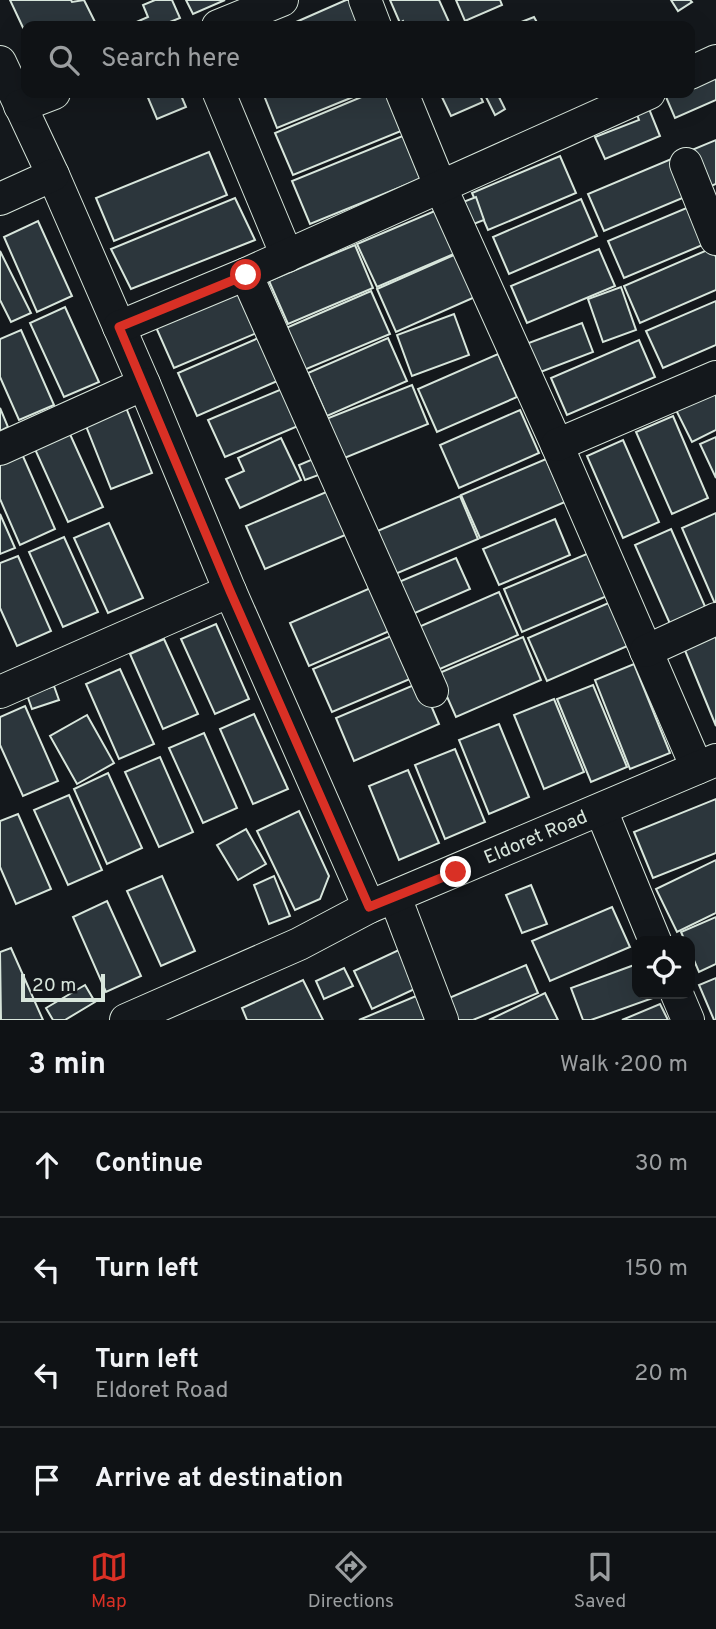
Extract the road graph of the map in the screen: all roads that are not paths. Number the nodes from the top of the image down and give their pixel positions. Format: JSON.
{"nodes":[{"id":1,"x":282,"y":0,"type":"edge"},
{"id":2,"x":365,"y":0,"type":"edge"},
{"id":3,"x":230,"y":21,"type":"edge"},
{"id":4,"x":373,"y":21,"type":"edge"},
{"id":5,"x":716,"y":61,"type":"edge"},
{"id":6,"x":0,"y":62,"type":"edge"},
{"id":7,"x":695,"y":71,"type":"edge"},
{"id":8,"x":41,"y":98,"type":"edge"},
{"id":9,"x":221,"y":98,"type":"edge"},
{"id":10,"x":404,"y":98,"type":"edge"},
{"id":11,"x":638,"y":98,"type":"edge"},
{"id":12,"x":20,"y":106,"type":"junction"},
{"id":13,"x":686,"y":164,"type":"dead end"},
{"id":14,"x":52,"y":175,"type":"junction"},
{"id":15,"x":441,"y":188,"type":"junction"},
{"id":16,"x":0,"y":199,"type":"edge"},
{"id":17,"x":716,"y":239,"type":"edge"},
{"id":18,"x":287,"y":257,"type":"junction"},
{"id":19,"x":246,"y":275,"type":"junction"},
{"id":20,"x":119,"y":327,"type":"junction"},
{"id":21,"x":716,"y":377,"type":"edge"},
{"id":22,"x":144,"y":384,"type":"junction"},
{"id":23,"x":557,"y":445,"type":"junction"},
{"id":24,"x":0,"y":449,"type":"edge"},
{"id":25,"x":230,"y":591,"type":"junction"},
{"id":26,"x":716,"y":620,"type":"edge"},
{"id":27,"x":646,"y":651,"type":"junction"},
{"id":28,"x":432,"y":691,"type":"dead end"},
{"id":29,"x":0,"y":692,"type":"edge"},
{"id":30,"x":707,"y":764,"type":"edge"},
{"id":31,"x":601,"y":810,"type":"junction"},
{"id":32,"x":382,"y":902,"type":"junction"},
{"id":33,"x":653,"y":936,"type":"edge"},
{"id":34,"x":679,"y":999,"type":"edge"},
{"id":35,"x":192,"y":1007,"type":"edge"},
{"id":36,"x":127,"y":1020,"type":"edge"},
{"id":37,"x":442,"y":1020,"type":"edge"},
{"id":38,"x":688,"y":1020,"type":"edge"}],
"edges":[{"from":1,"to":3,"type":"street"},
{"from":2,"to":4,"type":"street"},
{"from":5,"to":7,"type":"street"},
{"from":6,"to":12,"type":"street"},
{"from":8,"to":12,"type":"street"},
{"from":9,"to":18,"type":"street"},
{"from":10,"to":15,"type":"street"},
{"from":11,"to":15,"type":"street"},
{"from":12,"to":14,"type":"street"},
{"from":13,"to":17,"type":"street"},
{"from":14,"to":16,"type":"street"},
{"from":14,"to":20,"type":"street"},
{"from":15,"to":18,"type":"street"},
{"from":15,"to":23,"type":"street"},
{"from":18,"to":19,"type":"street"},
{"from":19,"to":20,"type":"street"},
{"from":19,"to":28,"type":"street"},
{"from":20,"to":22,"type":"street"},
{"from":21,"to":23,"type":"street"},
{"from":22,"to":24,"type":"street"},
{"from":22,"to":25,"type":"street"},
{"from":23,"to":27,"type":"street"},
{"from":25,"to":29,"type":"street"},
{"from":25,"to":32,"type":"street"},
{"from":26,"to":27,"type":"street"},
{"from":27,"to":30,"type":"street"},
{"from":30,"to":31,"type":"street","name":"Eldoret Road"},
{"from":31,"to":32,"type":"street","name":"Eldoret Road"},
{"from":31,"to":33,"type":"street"},
{"from":32,"to":35,"type":"street","name":"Eldoret Road"},
{"from":32,"to":37,"type":"street"},
{"from":34,"to":38,"type":"street"},
{"from":35,"to":36,"type":"street","name":"Eldoret Road"}]}
